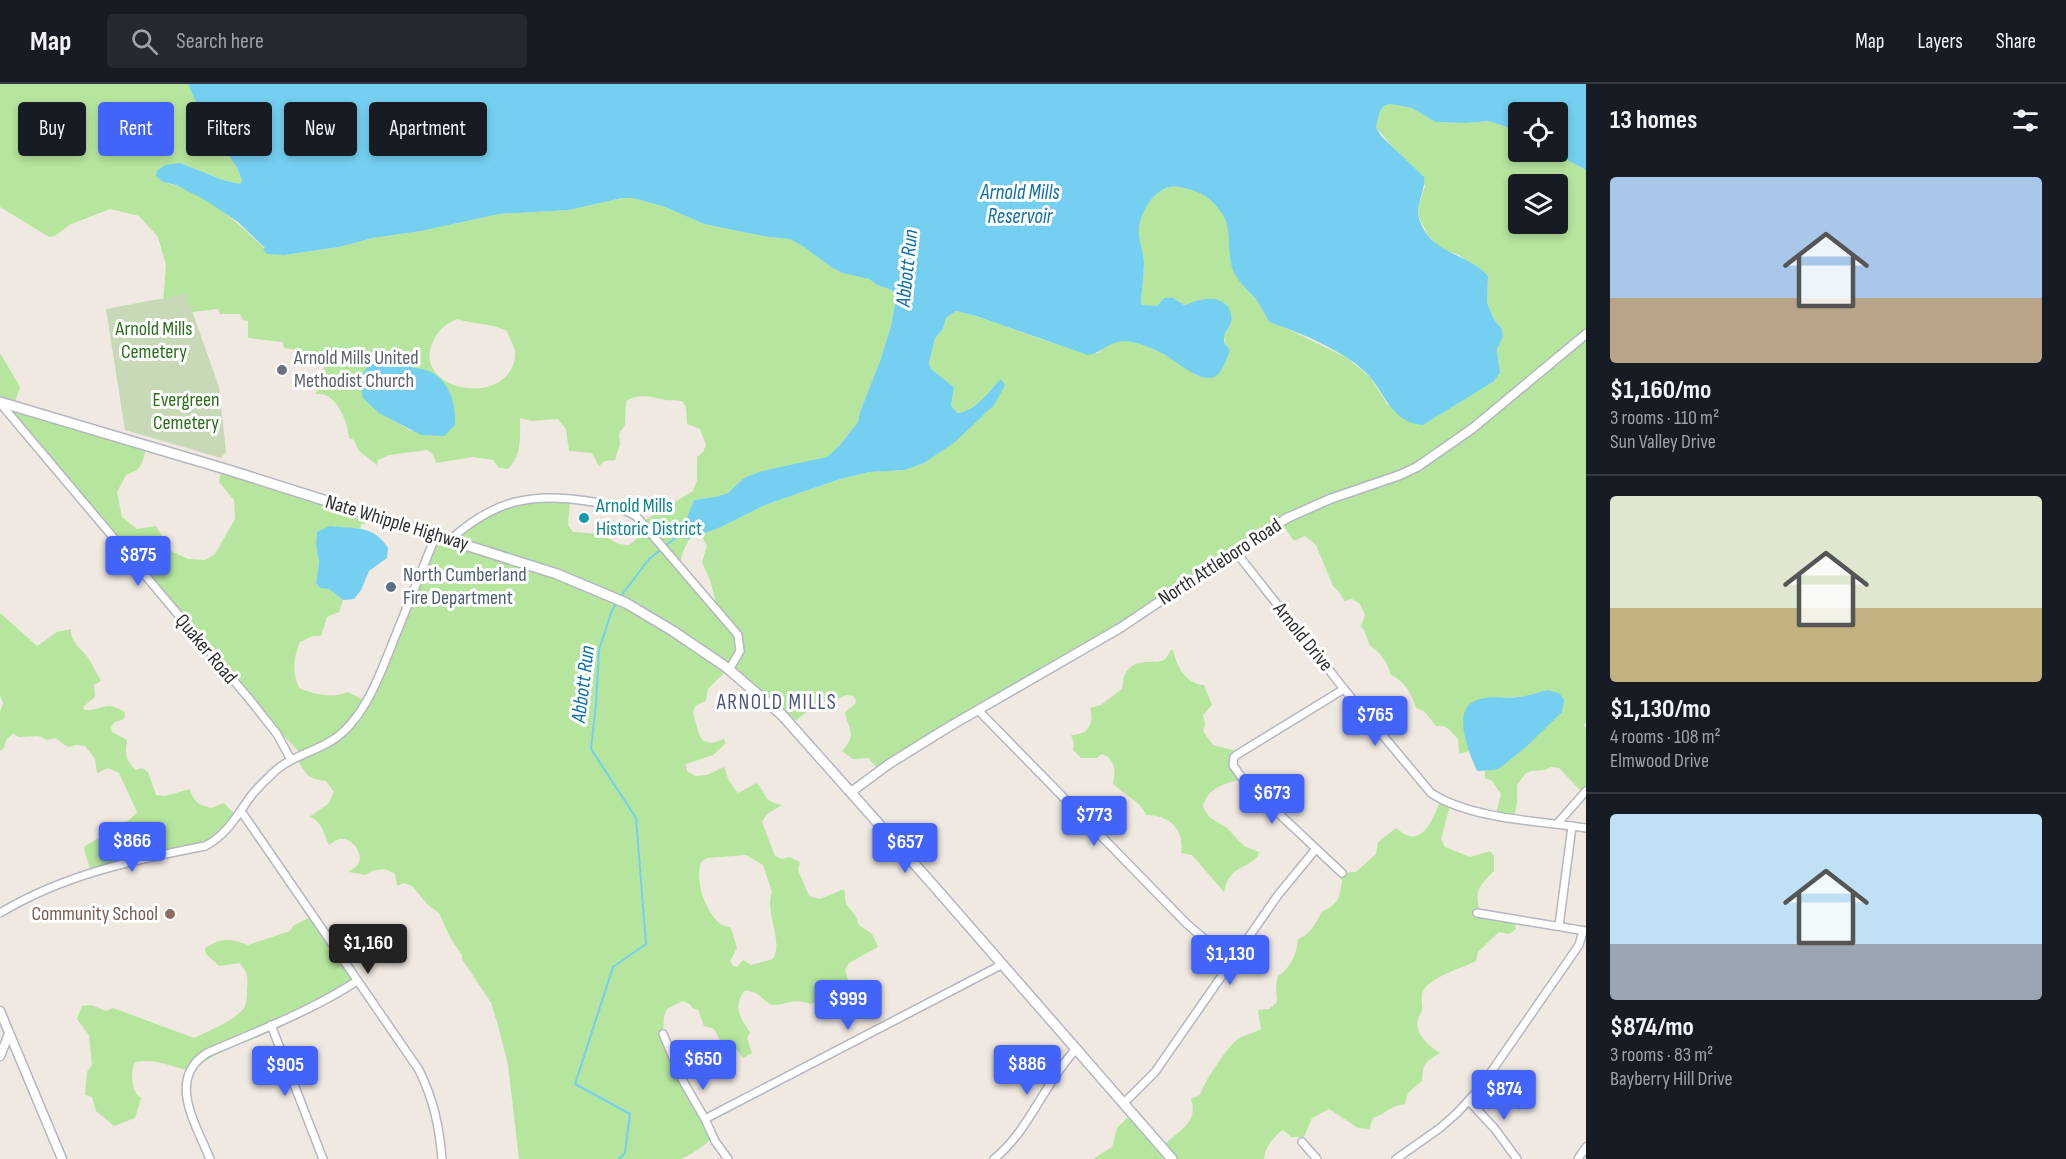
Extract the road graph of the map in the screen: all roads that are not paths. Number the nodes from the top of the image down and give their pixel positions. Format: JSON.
{"nodes":[{"id":1,"x":1586,"y":334,"type":"edge"},
{"id":2,"x":0,"y":402,"type":"edge"},
{"id":3,"x":436,"y":535,"type":"junction"},
{"id":4,"x":450,"y":540,"type":"junction"},
{"id":5,"x":1234,"y":551,"type":"junction"},
{"id":6,"x":729,"y":670,"type":"junction"},
{"id":7,"x":1344,"y":689,"type":"junction"},
{"id":8,"x":978,"y":710,"type":"junction"},
{"id":9,"x":291,"y":760,"type":"junction"},
{"id":10,"x":1586,"y":790,"type":"edge"},
{"id":11,"x":851,"y":792,"type":"junction"},
{"id":12,"x":241,"y":811,"type":"junction"},
{"id":13,"x":1557,"y":824,"type":"junction"},
{"id":14,"x":1572,"y":826,"type":"junction"},
{"id":15,"x":1586,"y":828,"type":"edge"},
{"id":16,"x":1315,"y":850,"type":"junction"},
{"id":17,"x":1342,"y":873,"type":"dead end"},
{"id":18,"x":0,"y":913,"type":"edge"},
{"id":19,"x":1477,"y":913,"type":"dead end"},
{"id":20,"x":1559,"y":926,"type":"junction"},
{"id":21,"x":1585,"y":931,"type":"edge"},
{"id":22,"x":1231,"y":962,"type":"junction"},
{"id":23,"x":1003,"y":964,"type":"junction"},
{"id":24,"x":357,"y":981,"type":"junction"},
{"id":25,"x":0,"y":1011,"type":"edge"},
{"id":26,"x":271,"y":1025,"type":"junction"},
{"id":27,"x":9,"y":1034,"type":"junction"},
{"id":28,"x":663,"y":1034,"type":"dead end"},
{"id":29,"x":1076,"y":1049,"type":"junction"},
{"id":30,"x":0,"y":1056,"type":"edge"},
{"id":31,"x":1469,"y":1101,"type":"junction"},
{"id":32,"x":1124,"y":1103,"type":"junction"},
{"id":33,"x":705,"y":1119,"type":"junction"},
{"id":34,"x":1302,"y":1142,"type":"dead end"},
{"id":35,"x":1586,"y":1147,"type":"edge"},
{"id":36,"x":62,"y":1159,"type":"edge"},
{"id":37,"x":210,"y":1159,"type":"edge"},
{"id":38,"x":323,"y":1159,"type":"edge"},
{"id":39,"x":442,"y":1159,"type":"edge"},
{"id":40,"x":728,"y":1159,"type":"edge"},
{"id":41,"x":994,"y":1159,"type":"edge"},
{"id":42,"x":1172,"y":1159,"type":"edge"},
{"id":43,"x":1317,"y":1159,"type":"edge"},
{"id":44,"x":1396,"y":1159,"type":"edge"},
{"id":45,"x":1517,"y":1159,"type":"edge"},
{"id":46,"x":1578,"y":1159,"type":"edge"}],
"edges":[{"from":1,"to":5,"type":"street","name":"North Attleboro Road"},
{"from":2,"to":3,"type":"main road","name":"Nate Whipple Highway"},
{"from":2,"to":9,"type":"street","name":"Quaker Road"},
{"from":3,"to":4,"type":"main road","name":"Nate Whipple Highway"},
{"from":3,"to":9,"type":"street"},
{"from":4,"to":6,"type":"main road","name":"Nate Whipple Highway"},
{"from":4,"to":6,"type":"street"},
{"from":5,"to":7,"type":"street","name":"Arnold Drive"},
{"from":5,"to":8,"type":"street","name":"North Attleboro Road"},
{"from":6,"to":11,"type":"main road","name":"Nate Whipple Highway"},
{"from":7,"to":13,"type":"street","name":"Arnold Drive"},
{"from":7,"to":16,"type":"street"},
{"from":8,"to":11,"type":"street","name":"North Attleboro Road"},
{"from":8,"to":22,"type":"street"},
{"from":9,"to":12,"type":"street"},
{"from":10,"to":13,"type":"street"},
{"from":11,"to":23,"type":"main road","name":"Nate Whipple Highway"},
{"from":12,"to":18,"type":"street"},
{"from":12,"to":24,"type":"street"},
{"from":13,"to":14,"type":"street","name":"Arnold Drive"},
{"from":14,"to":15,"type":"street","name":"Arnold Drive"},
{"from":14,"to":20,"type":"street"},
{"from":16,"to":17,"type":"street"},
{"from":16,"to":22,"type":"street"},
{"from":19,"to":20,"type":"street"},
{"from":20,"to":21,"type":"street"},
{"from":21,"to":31,"type":"street"},
{"from":22,"to":32,"type":"street"},
{"from":23,"to":29,"type":"main road","name":"Nate Whipple Highway"},
{"from":23,"to":33,"type":"street"},
{"from":24,"to":26,"type":"street"},
{"from":24,"to":39,"type":"street"},
{"from":25,"to":27,"type":"street"},
{"from":26,"to":37,"type":"street"},
{"from":26,"to":38,"type":"street"},
{"from":27,"to":30,"type":"street"},
{"from":27,"to":36,"type":"street"},
{"from":28,"to":33,"type":"street"},
{"from":29,"to":32,"type":"main road","name":"Nate Whipple Highway"},
{"from":29,"to":41,"type":"street"},
{"from":31,"to":44,"type":"street"},
{"from":31,"to":45,"type":"street"},
{"from":32,"to":42,"type":"main road","name":"Nate Whipple Highway"},
{"from":33,"to":40,"type":"street"},
{"from":34,"to":43,"type":"street"},
{"from":35,"to":46,"type":"street"}]}
